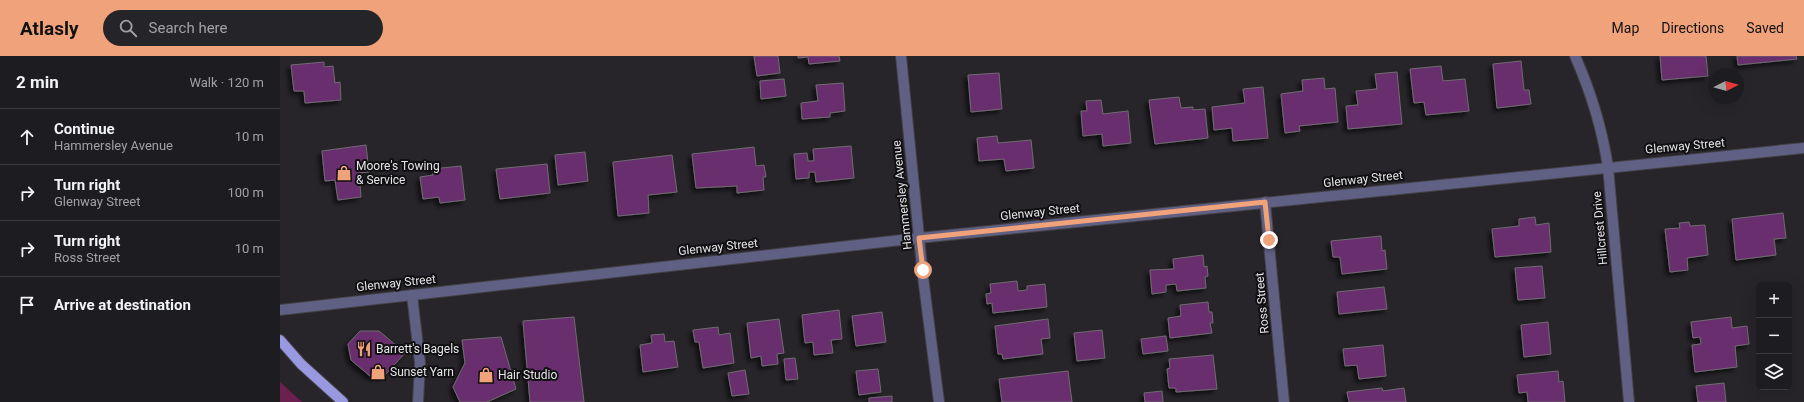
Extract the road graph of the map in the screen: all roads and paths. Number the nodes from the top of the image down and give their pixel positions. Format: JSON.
{"nodes":[{"id":1,"x":901,"y":56,"type":"edge"},
{"id":2,"x":1575,"y":56,"type":"edge"},
{"id":3,"x":1804,"y":148,"type":"edge"},
{"id":4,"x":1608,"y":167,"type":"junction"},
{"id":5,"x":1265,"y":202,"type":"junction"},
{"id":6,"x":919,"y":238,"type":"junction"},
{"id":7,"x":412,"y":295,"type":"junction"},
{"id":8,"x":280,"y":310,"type":"edge"},
{"id":9,"x":280,"y":340,"type":"edge"},
{"id":10,"x":343,"y":402,"type":"edge"},
{"id":11,"x":418,"y":402,"type":"edge"},
{"id":12,"x":939,"y":402,"type":"edge"},
{"id":13,"x":1284,"y":402,"type":"edge"},
{"id":14,"x":1629,"y":402,"type":"edge"}],
"edges":[{"from":1,"to":6,"type":"street","name":"Hammersley Avenue"},
{"from":2,"to":4,"type":"street","name":"Hillcrest Drive"},
{"from":3,"to":4,"type":"street","name":"Glenway Street"},
{"from":4,"to":5,"type":"street","name":"Glenway Street"},
{"from":4,"to":14,"type":"street","name":"Hillcrest Drive"},
{"from":5,"to":6,"type":"street","name":"Glenway Street"},
{"from":5,"to":13,"type":"street","name":"Ross Street"},
{"from":6,"to":7,"type":"street","name":"Glenway Street"},
{"from":6,"to":12,"type":"street","name":"Hammersley Avenue"},
{"from":7,"to":8,"type":"street","name":"Glenway Street"},
{"from":7,"to":11,"type":"street"},
{"from":9,"to":10,"type":"main road"}]}
